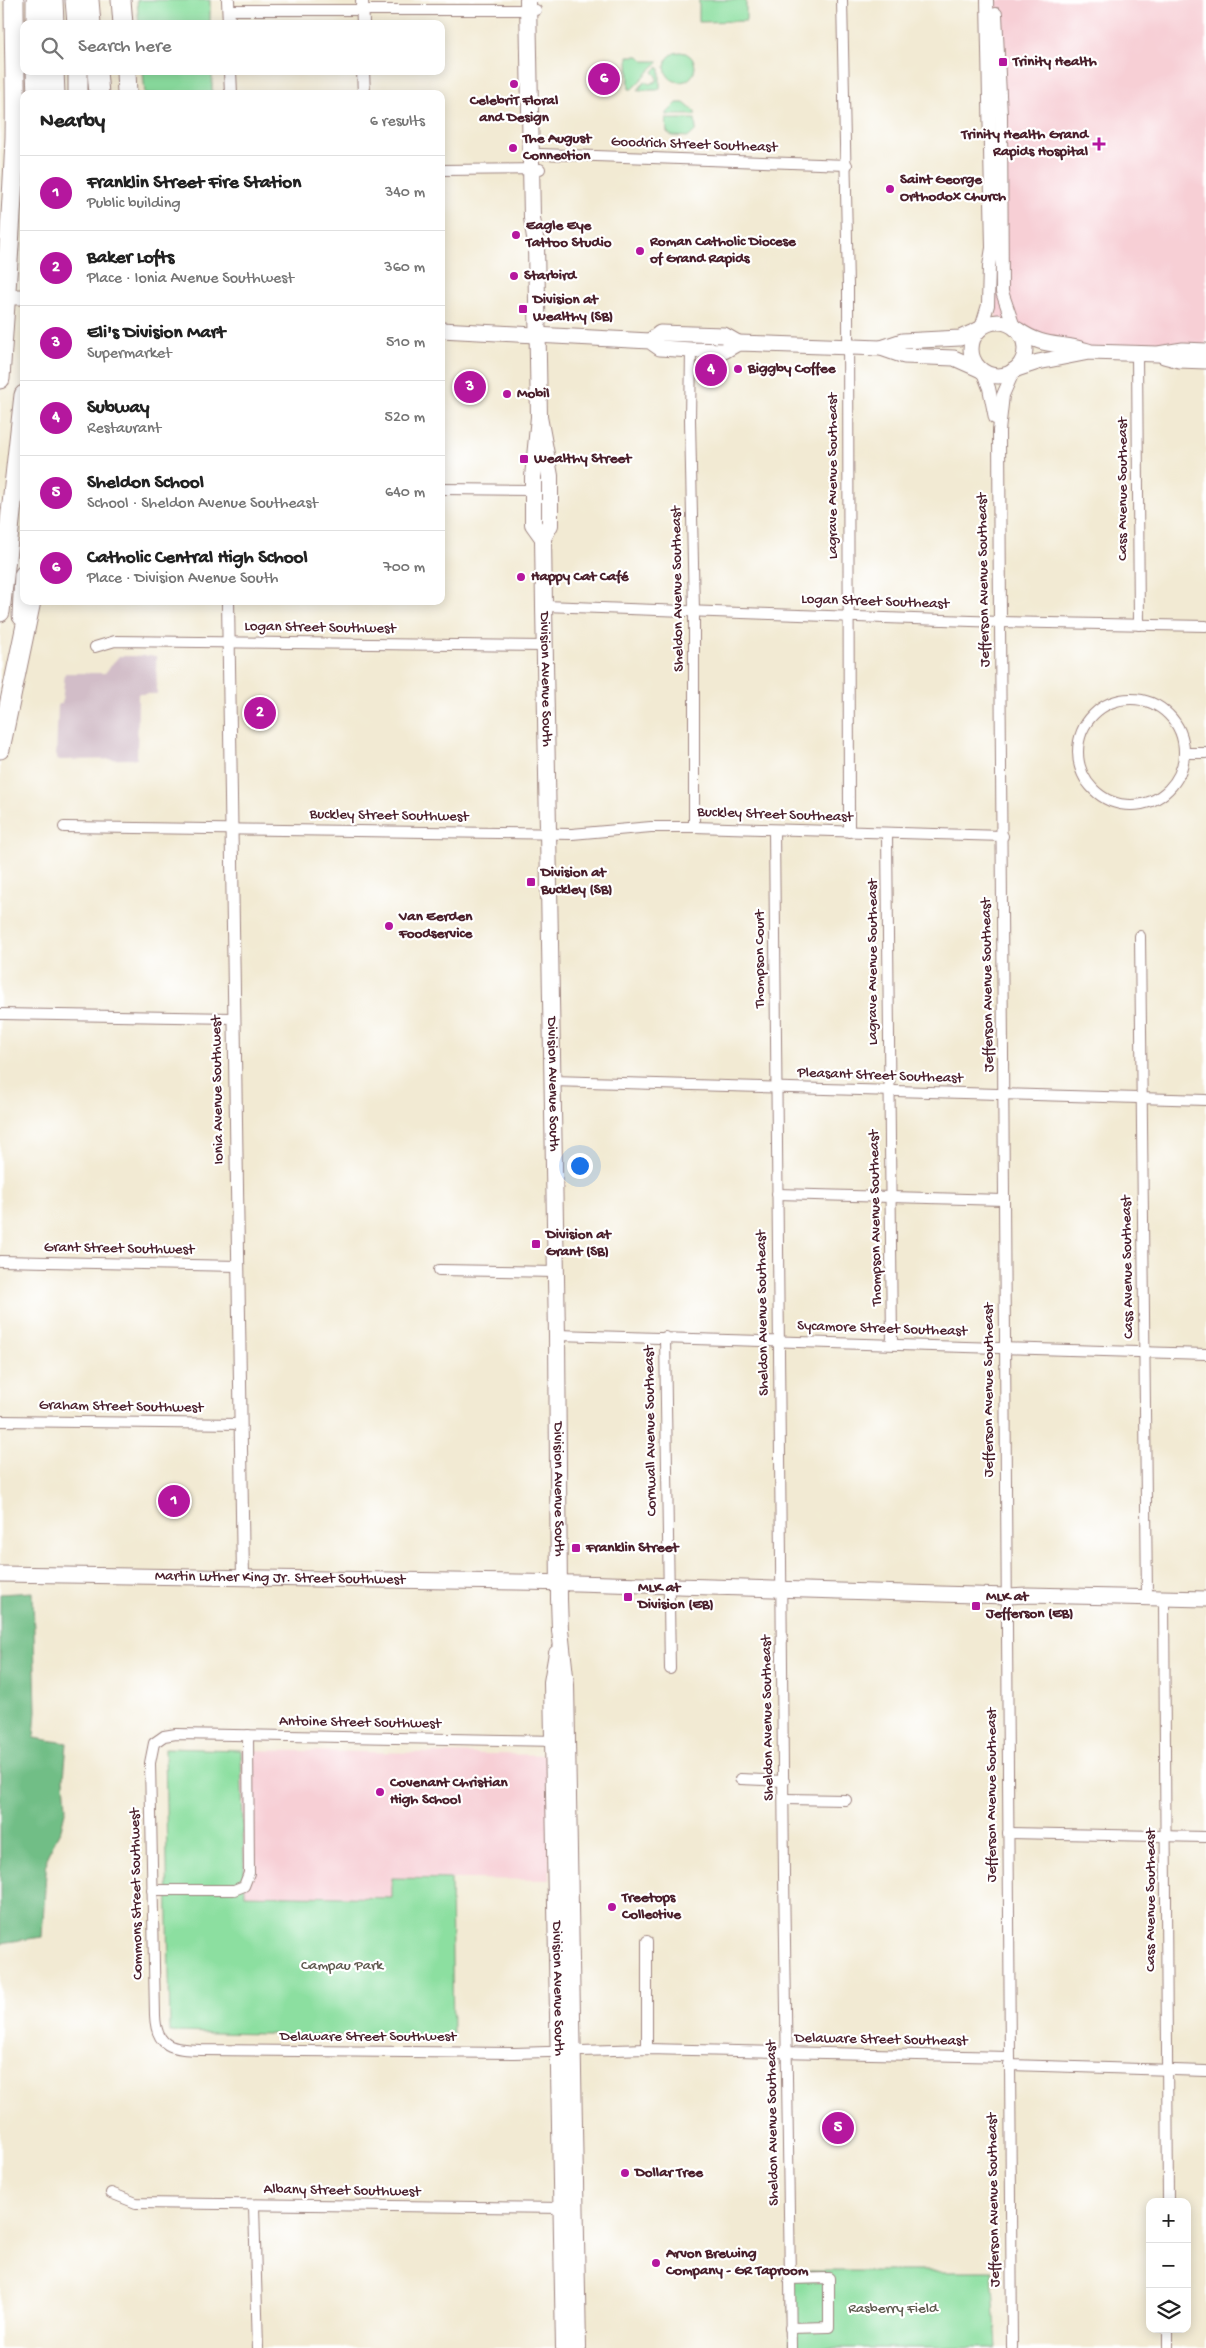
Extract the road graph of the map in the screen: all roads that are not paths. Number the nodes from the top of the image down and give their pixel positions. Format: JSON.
{"nodes":[{"id":1,"x":14,"y":0,"type":"edge"},
{"id":2,"x":36,"y":0,"type":"edge"},
{"id":3,"x":53,"y":0,"type":"edge"},
{"id":4,"x":75,"y":0,"type":"edge"},
{"id":5,"x":89,"y":0,"type":"edge"},
{"id":6,"x":121,"y":0,"type":"edge"},
{"id":7,"x":842,"y":0,"type":"edge"},
{"id":8,"x":987,"y":0,"type":"edge"},
{"id":9,"x":995,"y":0,"type":"edge"},
{"id":10,"x":228,"y":5,"type":"edge"},
{"id":11,"x":532,"y":5,"type":"edge"},
{"id":12,"x":363,"y":12,"type":"edge"},
{"id":13,"x":36,"y":20,"type":"edge"},
{"id":14,"x":54,"y":20,"type":"edge"},
{"id":15,"x":77,"y":20,"type":"edge"},
{"id":16,"x":92,"y":20,"type":"edge"},
{"id":17,"x":123,"y":20,"type":"edge"},
{"id":18,"x":229,"y":20,"type":"edge"},
{"id":19,"x":36,"y":75,"type":"edge"},
{"id":20,"x":54,"y":75,"type":"edge"},
{"id":21,"x":78,"y":75,"type":"edge"},
{"id":22,"x":97,"y":75,"type":"edge"},
{"id":23,"x":126,"y":75,"type":"edge"},
{"id":24,"x":230,"y":75,"type":"edge"},
{"id":25,"x":363,"y":75,"type":"edge"},
{"id":26,"x":37,"y":90,"type":"edge"},
{"id":27,"x":55,"y":90,"type":"edge"},
{"id":28,"x":78,"y":90,"type":"edge"},
{"id":29,"x":99,"y":90,"type":"edge"},
{"id":30,"x":127,"y":90,"type":"edge"},
{"id":31,"x":231,"y":90,"type":"edge"},
{"id":32,"x":364,"y":90,"type":"edge"},
{"id":33,"x":537,"y":164,"type":"junction"},
{"id":34,"x":846,"y":165,"type":"junction"},
{"id":35,"x":445,"y":170,"type":"edge"},
{"id":36,"x":2,"y":296,"type":"edge"},
{"id":37,"x":20,"y":297,"type":"edge"},
{"id":38,"x":980,"y":328,"type":"junction"},
{"id":39,"x":1014,"y":328,"type":"junction"},
{"id":40,"x":445,"y":330,"type":"edge"},
{"id":41,"x":538,"y":336,"type":"junction"},
{"id":42,"x":650,"y":341,"type":"junction"},
{"id":43,"x":738,"y":343,"type":"junction"},
{"id":44,"x":848,"y":347,"type":"junction"},
{"id":45,"x":881,"y":348,"type":"junction"},
{"id":46,"x":691,"y":350,"type":"junction"},
{"id":47,"x":1206,"y":350,"type":"edge"},
{"id":48,"x":1089,"y":352,"type":"junction"},
{"id":49,"x":1137,"y":353,"type":"junction"},
{"id":50,"x":1158,"y":354,"type":"junction"},
{"id":51,"x":1206,"y":361,"type":"edge"},
{"id":52,"x":981,"y":370,"type":"junction"},
{"id":53,"x":1014,"y":370,"type":"junction"},
{"id":54,"x":0,"y":379,"type":"edge"},
{"id":55,"x":539,"y":417,"type":"junction"},
{"id":56,"x":20,"y":431,"type":"edge"},
{"id":57,"x":999,"y":431,"type":"junction"},
{"id":58,"x":445,"y":490,"type":"edge"},
{"id":59,"x":533,"y":490,"type":"junction"},
{"id":60,"x":543,"y":538,"type":"junction"},
{"id":61,"x":23,"y":605,"type":"edge"},
{"id":62,"x":30,"y":605,"type":"edge"},
{"id":63,"x":42,"y":605,"type":"edge"},
{"id":64,"x":228,"y":605,"type":"edge"},
{"id":65,"x":544,"y":606,"type":"junction"},
{"id":66,"x":694,"y":611,"type":"junction"},
{"id":67,"x":0,"y":612,"type":"edge"},
{"id":68,"x":847,"y":616,"type":"junction"},
{"id":69,"x":1000,"y":622,"type":"junction"},
{"id":70,"x":1139,"y":625,"type":"junction"},
{"id":71,"x":1206,"y":626,"type":"edge"},
{"id":72,"x":228,"y":642,"type":"junction"},
{"id":73,"x":544,"y":646,"type":"junction"},
{"id":74,"x":95,"y":648,"type":"dead end"},
{"id":75,"x":21,"y":649,"type":"junction"},
{"id":76,"x":16,"y":675,"type":"junction"},
{"id":77,"x":0,"y":749,"type":"edge"},
{"id":78,"x":1184,"y":753,"type":"junction"},
{"id":79,"x":1206,"y":753,"type":"edge"},
{"id":80,"x":64,"y":827,"type":"dead end"},
{"id":81,"x":694,"y":827,"type":"junction"},
{"id":82,"x":231,"y":829,"type":"junction"},
{"id":83,"x":774,"y":830,"type":"junction"},
{"id":84,"x":849,"y":832,"type":"junction"},
{"id":85,"x":547,"y":833,"type":"junction"},
{"id":86,"x":887,"y":834,"type":"junction"},
{"id":87,"x":1003,"y":836,"type":"junction"},
{"id":88,"x":1140,"y":936,"type":"dead end"},
{"id":89,"x":0,"y":1014,"type":"edge"},
{"id":90,"x":233,"y":1018,"type":"junction"},
{"id":91,"x":552,"y":1081,"type":"junction"},
{"id":92,"x":776,"y":1088,"type":"junction"},
{"id":93,"x":889,"y":1091,"type":"junction"},
{"id":94,"x":1005,"y":1095,"type":"junction"},
{"id":95,"x":1140,"y":1098,"type":"junction"},
{"id":96,"x":1206,"y":1100,"type":"edge"},
{"id":97,"x":777,"y":1194,"type":"junction"},
{"id":98,"x":890,"y":1196,"type":"junction"},
{"id":99,"x":1004,"y":1200,"type":"junction"},
{"id":100,"x":0,"y":1261,"type":"edge"},
{"id":101,"x":238,"y":1266,"type":"junction"},
{"id":102,"x":439,"y":1270,"type":"dead end"},
{"id":103,"x":555,"y":1272,"type":"junction"},
{"id":104,"x":557,"y":1336,"type":"junction"},
{"id":105,"x":665,"y":1337,"type":"junction"},
{"id":106,"x":779,"y":1341,"type":"junction"},
{"id":107,"x":892,"y":1344,"type":"junction"},
{"id":108,"x":1006,"y":1348,"type":"junction"},
{"id":109,"x":1145,"y":1351,"type":"junction"},
{"id":110,"x":1206,"y":1354,"type":"edge"},
{"id":111,"x":0,"y":1421,"type":"edge"},
{"id":112,"x":241,"y":1424,"type":"junction"},
{"id":113,"x":0,"y":1574,"type":"edge"},
{"id":114,"x":243,"y":1578,"type":"junction"},
{"id":115,"x":559,"y":1583,"type":"junction"},
{"id":116,"x":668,"y":1586,"type":"junction"},
{"id":117,"x":781,"y":1590,"type":"junction"},
{"id":118,"x":1007,"y":1596,"type":"junction"},
{"id":119,"x":1148,"y":1598,"type":"junction"},
{"id":120,"x":1164,"y":1598,"type":"junction"},
{"id":121,"x":1206,"y":1599,"type":"edge"},
{"id":122,"x":670,"y":1669,"type":"dead end"},
{"id":123,"x":248,"y":1736,"type":"junction"},
{"id":124,"x":560,"y":1741,"type":"junction"},
{"id":125,"x":154,"y":1743,"type":"joint"},
{"id":126,"x":740,"y":1779,"type":"dead end"},
{"id":127,"x":784,"y":1781,"type":"junction"},
{"id":128,"x":784,"y":1799,"type":"junction"},
{"id":129,"x":846,"y":1800,"type":"dead end"},
{"id":130,"x":1008,"y":1832,"type":"junction"},
{"id":131,"x":1165,"y":1836,"type":"junction"},
{"id":132,"x":1206,"y":1837,"type":"edge"},
{"id":133,"x":152,"y":1890,"type":"junction"},
{"id":134,"x":647,"y":1941,"type":"dead end"},
{"id":135,"x":164,"y":2042,"type":"joint"},
{"id":136,"x":647,"y":2049,"type":"junction"},
{"id":137,"x":566,"y":2050,"type":"junction"},
{"id":138,"x":787,"y":2054,"type":"junction"},
{"id":139,"x":1009,"y":2061,"type":"junction"},
{"id":140,"x":1167,"y":2071,"type":"junction"},
{"id":141,"x":1206,"y":2071,"type":"edge"},
{"id":142,"x":110,"y":2193,"type":"dead end"},
{"id":143,"x":1168,"y":2198,"type":"edge"},
{"id":144,"x":254,"y":2206,"type":"junction"},
{"id":145,"x":568,"y":2208,"type":"junction"},
{"id":146,"x":789,"y":2279,"type":"junction"},
{"id":147,"x":790,"y":2328,"type":"junction"},
{"id":148,"x":1168,"y":2333,"type":"edge"},
{"id":149,"x":258,"y":2348,"type":"edge"},
{"id":150,"x":564,"y":2348,"type":"edge"},
{"id":151,"x":578,"y":2348,"type":"edge"},
{"id":152,"x":791,"y":2348,"type":"edge"},
{"id":153,"x":1012,"y":2348,"type":"edge"},
{"id":154,"x":1168,"y":2348,"type":"edge"}],
"edges":[{"from":1,"to":36,"type":"highway"},
{"from":2,"to":13,"type":"highway"},
{"from":3,"to":14,"type":"highway"},
{"from":4,"to":15,"type":"highway"},
{"from":5,"to":16,"type":"highway"},
{"from":6,"to":17,"type":"highway"},
{"from":7,"to":34,"type":"street","name":"Lagrave Avenue Southeast"},
{"from":8,"to":38,"type":"street"},
{"from":9,"to":39,"type":"street"},
{"from":10,"to":12,"type":"street"},
{"from":10,"to":18,"type":"street"},
{"from":11,"to":12,"type":"street"},
{"from":11,"to":33,"type":"main road","name":"Division Avenue South"},
{"from":19,"to":26,"type":"highway"},
{"from":20,"to":27,"type":"highway"},
{"from":21,"to":28,"type":"highway"},
{"from":22,"to":29,"type":"highway"},
{"from":23,"to":30,"type":"highway"},
{"from":24,"to":31,"type":"street"},
{"from":25,"to":32,"type":"street"},
{"from":33,"to":34,"type":"street","name":"Goodrich Street Southeast"},
{"from":33,"to":35,"type":"street","name":"Goodrich Street Southeast"},
{"from":33,"to":41,"type":"main road","name":"Division Avenue South"},
{"from":34,"to":44,"type":"street","name":"Lagrave Avenue Southeast"},
{"from":36,"to":37,"type":"main road"},
{"from":36,"to":54,"type":"highway"},
{"from":38,"to":39,"type":"main road"},
{"from":38,"to":45,"type":"main road"},
{"from":38,"to":52,"type":"main road"},
{"from":39,"to":48,"type":"main road"},
{"from":39,"to":53,"type":"main road"},
{"from":40,"to":41,"type":"main road"},
{"from":41,"to":42,"type":"main road"},
{"from":41,"to":55,"type":"main road","name":"Division Avenue South"},
{"from":42,"to":43,"type":"main road"},
{"from":42,"to":46,"type":"main road"},
{"from":43,"to":44,"type":"main road"},
{"from":43,"to":46,"type":"main road"},
{"from":44,"to":45,"type":"main road"},
{"from":44,"to":68,"type":"street","name":"Lagrave Avenue Southeast"},
{"from":45,"to":52,"type":"main road"},
{"from":46,"to":66,"type":"street","name":"Sheldon Avenue Southeast"},
{"from":47,"to":50,"type":"main road"},
{"from":48,"to":49,"type":"main road"},
{"from":48,"to":53,"type":"main road"},
{"from":49,"to":50,"type":"main road"},
{"from":49,"to":70,"type":"street","name":"Cass Avenue Southeast"},
{"from":50,"to":51,"type":"main road"},
{"from":52,"to":53,"type":"main road"},
{"from":52,"to":57,"type":"street","name":"Jefferson Avenue Southeast"},
{"from":53,"to":57,"type":"street","name":"Jefferson Avenue Southeast"},
{"from":55,"to":59,"type":"main road","name":"Division Avenue South"},
{"from":55,"to":60,"type":"main road","name":"Division Avenue South"},
{"from":56,"to":67,"type":"highway"},
{"from":57,"to":69,"type":"street","name":"Jefferson Avenue Southeast"},
{"from":58,"to":59,"type":"street"},
{"from":59,"to":60,"type":"main road","name":"Division Avenue South"},
{"from":60,"to":65,"type":"main road","name":"Division Avenue South"},
{"from":61,"to":75,"type":"highway"},
{"from":62,"to":75,"type":"highway"},
{"from":63,"to":76,"type":"highway"},
{"from":64,"to":72,"type":"street","name":"Ionia Avenue Southwest"},
{"from":65,"to":66,"type":"street","name":"Logan Street Southeast"},
{"from":65,"to":73,"type":"main road","name":"Division Avenue South"},
{"from":66,"to":68,"type":"street","name":"Logan Street Southeast"},
{"from":66,"to":81,"type":"street","name":"Sheldon Avenue Southeast"},
{"from":68,"to":69,"type":"street","name":"Logan Street Southeast"},
{"from":68,"to":84,"type":"street","name":"Lagrave Avenue Southeast"},
{"from":69,"to":70,"type":"street","name":"Logan Street Southeast"},
{"from":69,"to":87,"type":"street","name":"Jefferson Avenue Southeast"},
{"from":70,"to":71,"type":"street","name":"Logan Street Southeast"},
{"from":72,"to":73,"type":"street","name":"Logan Street Southwest"},
{"from":72,"to":74,"type":"street","name":"Logan Street Southwest"},
{"from":72,"to":82,"type":"street","name":"Ionia Avenue Southwest"},
{"from":73,"to":85,"type":"main road","name":"Division Avenue South"},
{"from":75,"to":76,"type":"highway"},
{"from":76,"to":77,"type":"highway"},
{"from":78,"to":78,"type":"street"},
{"from":78,"to":79,"type":"street"},
{"from":80,"to":82,"type":"street","name":"Buckley Street Southwest"},
{"from":81,"to":83,"type":"street","name":"Buckley Street Southeast"},
{"from":81,"to":85,"type":"street","name":"Buckley Street Southeast"},
{"from":82,"to":85,"type":"street","name":"Buckley Street Southwest"},
{"from":82,"to":90,"type":"street","name":"Ionia Avenue Southwest"},
{"from":83,"to":84,"type":"street","name":"Buckley Street Southeast"},
{"from":83,"to":92,"type":"street","name":"Thompson Court"},
{"from":84,"to":86,"type":"street","name":"Buckley Street Southeast"},
{"from":85,"to":91,"type":"main road","name":"Division Avenue South"},
{"from":86,"to":87,"type":"street","name":"Buckley Street Southeast"},
{"from":86,"to":93,"type":"street","name":"Lagrave Avenue Southeast"},
{"from":87,"to":94,"type":"street","name":"Jefferson Avenue Southeast"},
{"from":88,"to":95,"type":"street","name":"Cass Avenue Southeast"},
{"from":89,"to":90,"type":"street"},
{"from":90,"to":101,"type":"street","name":"Ionia Avenue Southwest"},
{"from":91,"to":92,"type":"street","name":"Pleasant Street Southeast"},
{"from":91,"to":103,"type":"main road","name":"Division Avenue South"},
{"from":92,"to":93,"type":"street","name":"Pleasant Street Southeast"},
{"from":92,"to":97,"type":"street","name":"Sheldon Avenue Southeast"},
{"from":93,"to":94,"type":"street","name":"Pleasant Street Southeast"},
{"from":93,"to":98,"type":"street","name":"Thompson Avenue Southeast"},
{"from":94,"to":95,"type":"street","name":"Pleasant Street Southeast"},
{"from":94,"to":99,"type":"street","name":"Jefferson Avenue Southeast"},
{"from":95,"to":96,"type":"street","name":"Pleasant Street Southeast"},
{"from":95,"to":109,"type":"street","name":"Cass Avenue Southeast"},
{"from":97,"to":98,"type":"street"},
{"from":97,"to":106,"type":"street","name":"Sheldon Avenue Southeast"},
{"from":98,"to":99,"type":"street"},
{"from":98,"to":107,"type":"street","name":"Thompson Avenue Southeast"},
{"from":99,"to":108,"type":"street","name":"Jefferson Avenue Southeast"},
{"from":100,"to":101,"type":"street","name":"Grant Street Southwest"},
{"from":101,"to":112,"type":"street","name":"Ionia Avenue Southwest"},
{"from":102,"to":103,"type":"street"},
{"from":103,"to":104,"type":"main road","name":"Division Avenue South"},
{"from":104,"to":105,"type":"street","name":"Sycamore Street Southeast"},
{"from":104,"to":115,"type":"main road","name":"Division Avenue South"},
{"from":105,"to":106,"type":"street","name":"Sycamore Street Southeast"},
{"from":105,"to":116,"type":"street","name":"Cornwall Avenue Southeast"},
{"from":106,"to":107,"type":"street","name":"Sycamore Street Southeast"},
{"from":106,"to":117,"type":"street","name":"Sheldon Avenue Southeast"},
{"from":107,"to":108,"type":"street","name":"Sycamore Street Southeast"},
{"from":108,"to":109,"type":"street","name":"Sycamore Street Southeast"},
{"from":108,"to":118,"type":"street","name":"Jefferson Avenue Southeast"},
{"from":109,"to":110,"type":"street","name":"Sycamore Street Southeast"},
{"from":109,"to":119,"type":"street","name":"Cass Avenue Southeast"},
{"from":111,"to":112,"type":"street","name":"Graham Street Southwest"},
{"from":112,"to":114,"type":"street","name":"Ionia Avenue Southwest"},
{"from":113,"to":114,"type":"main road","name":"Martin Luther King Jr. Street Southwest"},
{"from":114,"to":115,"type":"main road","name":"Martin Luther King Jr. Street Southwest"},
{"from":115,"to":116,"type":"main road","name":"Martin Luther King Jr. Street Southwest"},
{"from":115,"to":124,"type":"main road","name":"Division Avenue South"},
{"from":116,"to":117,"type":"main road","name":"Martin Luther King Jr. Street Southwest"},
{"from":116,"to":122,"type":"street","name":"Cornwall Avenue Southeast"},
{"from":117,"to":118,"type":"main road","name":"Martin Luther King Jr. Street Southwest"},
{"from":117,"to":127,"type":"street","name":"Sheldon Avenue Southeast"},
{"from":118,"to":119,"type":"main road","name":"Martin Luther King Jr. Street Southwest"},
{"from":118,"to":130,"type":"street","name":"Jefferson Avenue Southeast"},
{"from":119,"to":120,"type":"main road","name":"Martin Luther King Jr. Street Southwest"},
{"from":120,"to":121,"type":"main road","name":"Martin Luther King Jr. Street Southwest"},
{"from":120,"to":131,"type":"street","name":"Cass Avenue Southeast"},
{"from":123,"to":124,"type":"street","name":"Antoine Street Southwest"},
{"from":123,"to":125,"type":"street","name":"Antoine Street Southwest"},
{"from":123,"to":133,"type":"street"},
{"from":124,"to":137,"type":"main road","name":"Division Avenue South"},
{"from":125,"to":133,"type":"street","name":"Commons Street Southwest"},
{"from":126,"to":127,"type":"street"},
{"from":127,"to":128,"type":"street","name":"Sheldon Avenue Southeast"},
{"from":128,"to":129,"type":"street"},
{"from":128,"to":138,"type":"street","name":"Sheldon Avenue Southeast"},
{"from":130,"to":131,"type":"street"},
{"from":130,"to":139,"type":"street","name":"Jefferson Avenue Southeast"},
{"from":131,"to":132,"type":"street"},
{"from":131,"to":140,"type":"street","name":"Cass Avenue Southeast"},
{"from":133,"to":135,"type":"street","name":"Commons Street Southwest"},
{"from":134,"to":136,"type":"street"},
{"from":135,"to":137,"type":"street","name":"Delaware Street Southwest"},
{"from":136,"to":137,"type":"street","name":"Delaware Street Southeast"},
{"from":136,"to":138,"type":"street","name":"Delaware Street Southeast"},
{"from":137,"to":145,"type":"main road","name":"Division Avenue South"},
{"from":138,"to":139,"type":"street","name":"Delaware Street Southeast"},
{"from":138,"to":146,"type":"street","name":"Sheldon Avenue Southeast"},
{"from":139,"to":140,"type":"street","name":"Delaware Street Southeast"},
{"from":139,"to":153,"type":"street","name":"Jefferson Avenue Southeast"},
{"from":140,"to":141,"type":"street","name":"Delaware Street Southeast"},
{"from":140,"to":143,"type":"street","name":"Cass Avenue Southeast"},
{"from":142,"to":144,"type":"street","name":"Albany Street Southwest"},
{"from":144,"to":145,"type":"street","name":"Albany Street Southwest"},
{"from":144,"to":149,"type":"street"},
{"from":145,"to":150,"type":"main road","name":"Division Avenue South"},
{"from":145,"to":151,"type":"main road","name":"Division Avenue South"},
{"from":146,"to":147,"type":"street","name":"Sheldon Avenue Southeast"},
{"from":146,"to":147,"type":"street"},
{"from":147,"to":152,"type":"street","name":"Sheldon Avenue Southeast"},
{"from":148,"to":154,"type":"street"}]}
